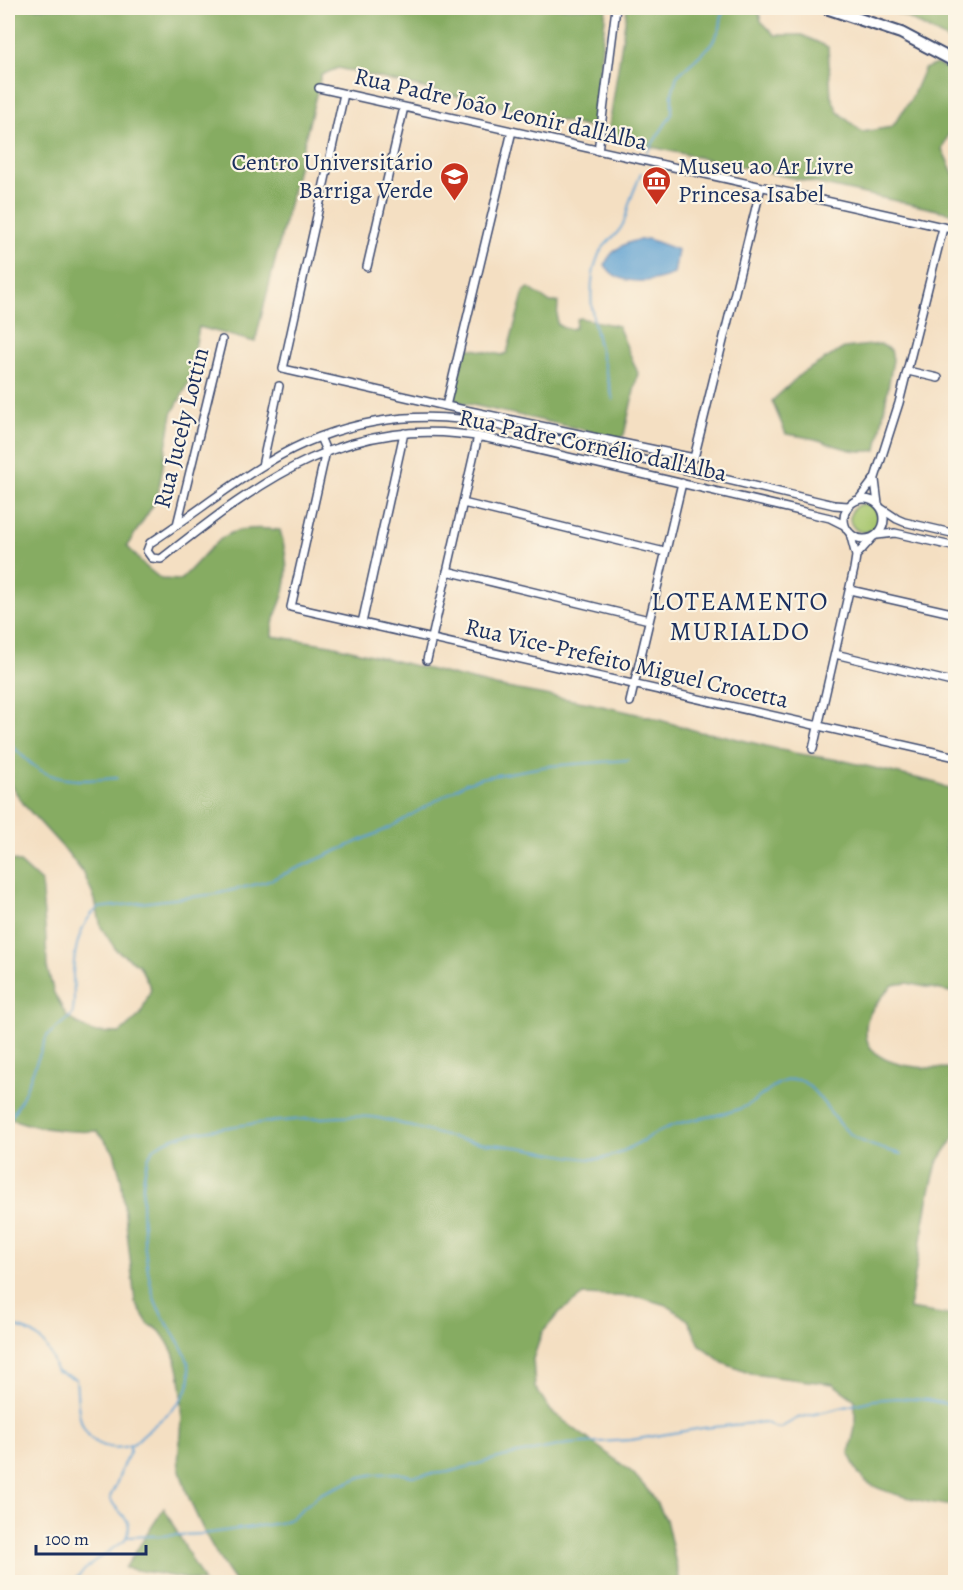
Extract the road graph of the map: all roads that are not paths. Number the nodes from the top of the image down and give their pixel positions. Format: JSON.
{"nodes":[{"id":1,"x":616,"y":8,"type":"edge"},
{"id":2,"x":826,"y":8,"type":"edge"},
{"id":3,"x":956,"y":62,"type":"edge"},
{"id":4,"x":319,"y":88,"type":"dead end"},
{"id":5,"x":344,"y":94,"type":"junction"},
{"id":6,"x":404,"y":107,"type":"junction"},
{"id":7,"x":512,"y":132,"type":"junction"},
{"id":8,"x":598,"y":151,"type":"junction"},
{"id":9,"x":761,"y":188,"type":"junction"},
{"id":10,"x":943,"y":228,"type":"junction"},
{"id":11,"x":956,"y":230,"type":"edge"},
{"id":12,"x":367,"y":267,"type":"dead end"},
{"id":13,"x":222,"y":340,"type":"dead end"},
{"id":14,"x":908,"y":371,"type":"junction"},
{"id":15,"x":938,"y":378,"type":"dead end"},
{"id":16,"x":279,"y":386,"type":"dead end"},
{"id":17,"x":446,"y":406,"type":"junction"},
{"id":18,"x":404,"y":434,"type":"junction"},
{"id":19,"x":478,"y":436,"type":"junction"},
{"id":20,"x":320,"y":437,"type":"junction"},
{"id":21,"x":326,"y":451,"type":"junction"},
{"id":22,"x":262,"y":466,"type":"junction"},
{"id":23,"x":875,"y":478,"type":"junction"},
{"id":24,"x":682,"y":483,"type":"junction"},
{"id":25,"x":860,"y":498,"type":"junction"},
{"id":26,"x":463,"y":503,"type":"junction"},
{"id":27,"x":848,"y":506,"type":"junction"},
{"id":28,"x":880,"y":506,"type":"junction"},
{"id":29,"x":177,"y":525,"type":"junction"},
{"id":30,"x":844,"y":525,"type":"junction"},
{"id":31,"x":850,"y":533,"type":"junction"},
{"id":32,"x":956,"y":534,"type":"edge"},
{"id":33,"x":874,"y":536,"type":"junction"},
{"id":34,"x":956,"y":547,"type":"edge"},
{"id":35,"x":665,"y":552,"type":"junction"},
{"id":36,"x":856,"y":556,"type":"junction"},
{"id":37,"x":447,"y":571,"type":"junction"},
{"id":38,"x":850,"y":590,"type":"junction"},
{"id":39,"x":956,"y":614,"type":"edge"},
{"id":40,"x":649,"y":620,"type":"junction"},
{"id":41,"x":362,"y":623,"type":"junction"},
{"id":42,"x":431,"y":639,"type":"junction"},
{"id":43,"x":836,"y":654,"type":"junction"},
{"id":44,"x":427,"y":660,"type":"dead end"},
{"id":45,"x":956,"y":683,"type":"edge"},
{"id":46,"x":634,"y":684,"type":"junction"},
{"id":47,"x":630,"y":702,"type":"dead end"},
{"id":48,"x":818,"y":726,"type":"junction"},
{"id":49,"x":813,"y":749,"type":"dead end"},
{"id":50,"x":956,"y":757,"type":"edge"}],
"edges":[{"from":1,"to":8,"type":"street"},
{"from":2,"to":3,"type":"main road"},
{"from":4,"to":5,"type":"street","name":"Rua Padre João Leonir dall'Alba"},
{"from":5,"to":6,"type":"street","name":"Rua Padre João Leonir dall'Alba"},
{"from":5,"to":17,"type":"street"},
{"from":6,"to":7,"type":"street","name":"Rua Padre João Leonir dall'Alba"},
{"from":6,"to":12,"type":"street"},
{"from":7,"to":8,"type":"street","name":"Rua Padre João Leonir dall'Alba"},
{"from":7,"to":17,"type":"street"},
{"from":8,"to":9,"type":"street","name":"Rua Padre João Leonir dall'Alba"},
{"from":9,"to":10,"type":"street","name":"Rua Padre João Leonir dall'Alba"},
{"from":9,"to":17,"type":"street"},
{"from":10,"to":11,"type":"street","name":"Rua Padre João Leonir dall'Alba"},
{"from":10,"to":14,"type":"street"},
{"from":13,"to":29,"type":"street","name":"Rua Jucely Lottin"},
{"from":14,"to":15,"type":"street"},
{"from":14,"to":23,"type":"street"},
{"from":16,"to":22,"type":"street"},
{"from":18,"to":19,"type":"street","name":"Rua Padre Cornélio dall'Alba"},
{"from":18,"to":21,"type":"street","name":"Rua Padre Cornélio dall'Alba"},
{"from":18,"to":41,"type":"street"},
{"from":19,"to":24,"type":"street","name":"Rua Padre Cornélio dall'Alba"},
{"from":19,"to":26,"type":"street"},
{"from":20,"to":21,"type":"street"},
{"from":20,"to":22,"type":"street","name":"Rua Padre Cornélio dall'Alba"},
{"from":20,"to":27,"type":"street","name":"Rua Padre Cornélio dall'Alba"},
{"from":21,"to":29,"type":"street","name":"Rua Padre Cornélio dall'Alba"},
{"from":21,"to":41,"type":"street","name":"Rua Vice-Prefeito Miguel Crocetta"},
{"from":22,"to":29,"type":"street","name":"Rua Padre Cornélio dall'Alba"},
{"from":23,"to":25,"type":"street"},
{"from":23,"to":28,"type":"street"},
{"from":24,"to":30,"type":"street","name":"Rua Padre Cornélio dall'Alba"},
{"from":24,"to":35,"type":"street"},
{"from":25,"to":27,"type":"street"},
{"from":25,"to":28,"type":"street"},
{"from":26,"to":35,"type":"street"},
{"from":26,"to":37,"type":"street"},
{"from":27,"to":30,"type":"street"},
{"from":28,"to":32,"type":"street"},
{"from":28,"to":33,"type":"street"},
{"from":30,"to":31,"type":"street"},
{"from":31,"to":33,"type":"street"},
{"from":31,"to":36,"type":"street"},
{"from":33,"to":34,"type":"street"},
{"from":33,"to":36,"type":"street"},
{"from":35,"to":40,"type":"street"},
{"from":36,"to":38,"type":"street"},
{"from":37,"to":40,"type":"street"},
{"from":37,"to":42,"type":"street"},
{"from":38,"to":39,"type":"street"},
{"from":38,"to":43,"type":"street"},
{"from":40,"to":46,"type":"street"},
{"from":41,"to":42,"type":"street","name":"Rua Vice-Prefeito Miguel Crocetta"},
{"from":42,"to":44,"type":"street"},
{"from":42,"to":46,"type":"street","name":"Rua Vice-Prefeito Miguel Crocetta"},
{"from":43,"to":45,"type":"street"},
{"from":43,"to":48,"type":"street"},
{"from":46,"to":47,"type":"street"},
{"from":46,"to":48,"type":"street","name":"Rua Vice-Prefeito Miguel Crocetta"},
{"from":48,"to":49,"type":"street"},
{"from":48,"to":50,"type":"street","name":"Rua Vice-Prefeito Miguel Crocetta"}]}
